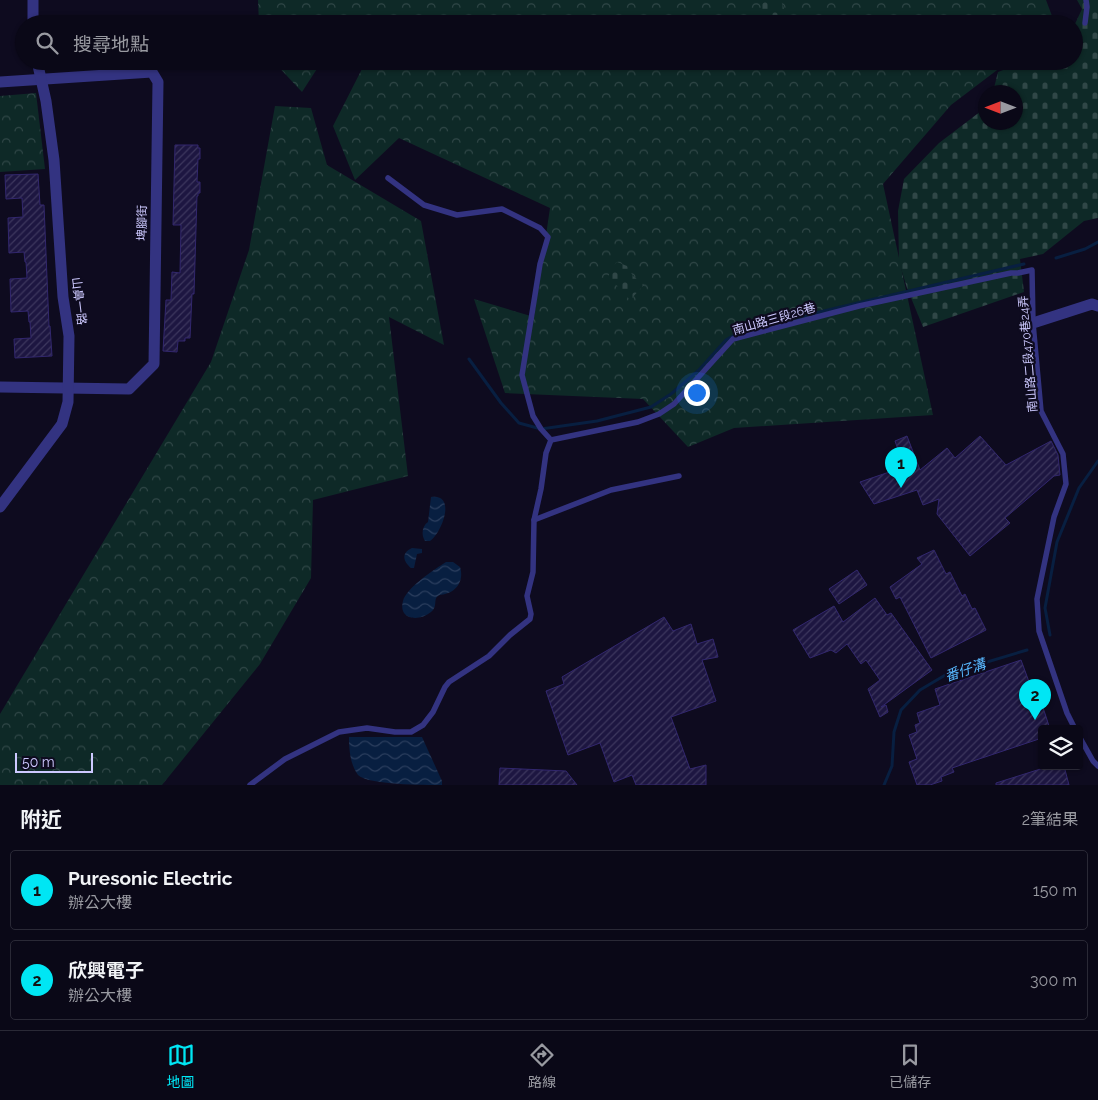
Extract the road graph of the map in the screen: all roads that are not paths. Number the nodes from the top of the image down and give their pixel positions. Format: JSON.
{"nodes":[{"id":1,"x":33,"y":0,"type":"edge"},
{"id":2,"x":1086,"y":0,"type":"edge"},
{"id":3,"x":33,"y":15,"type":"edge"},
{"id":4,"x":1085,"y":24,"type":"dead end"},
{"id":5,"x":39,"y":70,"type":"edge"},
{"id":6,"x":41,"y":79,"type":"junction"},
{"id":7,"x":0,"y":82,"type":"edge"},
{"id":8,"x":388,"y":178,"type":"dead end"},
{"id":9,"x":1032,"y":270,"type":"joint"},
{"id":10,"x":1098,"y":306,"type":"edge"},
{"id":11,"x":1032,"y":323,"type":"junction"},
{"id":12,"x":0,"y":387,"type":"edge"},
{"id":13,"x":69,"y":388,"type":"junction"},
{"id":14,"x":551,"y":440,"type":"junction"},
{"id":15,"x":679,"y":476,"type":"dead end"},
{"id":16,"x":0,"y":507,"type":"edge"},
{"id":17,"x":534,"y":520,"type":"junction"},
{"id":18,"x":1074,"y":725,"type":"edge"},
{"id":19,"x":1083,"y":743,"type":"edge"},
{"id":20,"x":1098,"y":766,"type":"edge"},
{"id":21,"x":250,"y":785,"type":"edge"}],
"edges":[{"from":1,"to":3,"type":"street"},
{"from":2,"to":4,"type":"lane"},
{"from":5,"to":6,"type":"street","name":"山鼻一路"},
{"from":6,"to":7,"type":"street","name":"埤腳街"},
{"from":6,"to":13,"type":"street","name":"山鼻一路"},
{"from":6,"to":13,"type":"street","name":"埤腳街"},
{"from":8,"to":14,"type":"lane"},
{"from":9,"to":11,"type":"lane","name":"南山路二段470巷24弄"},
{"from":9,"to":14,"type":"lane","name":"南山路三段26巷"},
{"from":10,"to":11,"type":"street"},
{"from":11,"to":18,"type":"lane","name":"南山路二段470巷24弄"},
{"from":12,"to":13,"type":"street","name":"埤腳街"},
{"from":13,"to":16,"type":"street","name":"山鼻一路"},
{"from":14,"to":17,"type":"lane"},
{"from":15,"to":17,"type":"lane"},
{"from":17,"to":21,"type":"lane"},
{"from":19,"to":20,"type":"lane"}]}
